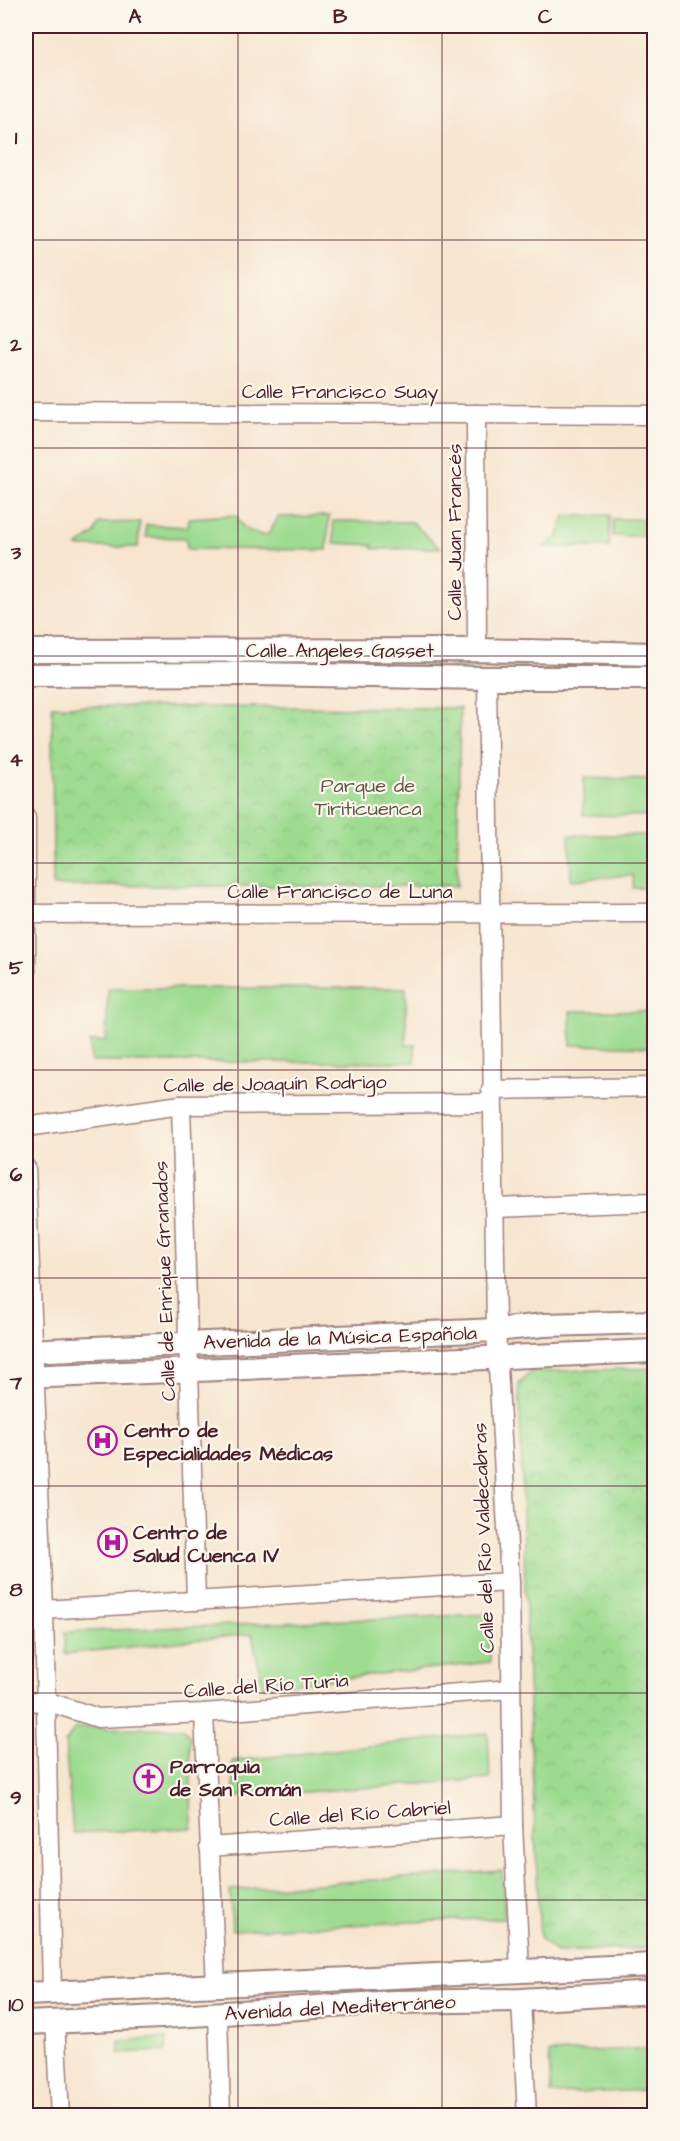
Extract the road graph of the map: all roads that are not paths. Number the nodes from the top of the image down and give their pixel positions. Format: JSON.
{"nodes":[{"id":1,"x":26,"y":412,"type":"edge"},
{"id":2,"x":476,"y":414,"type":"junction"},
{"id":3,"x":654,"y":415,"type":"edge"},
{"id":4,"x":477,"y":650,"type":"junction"},
{"id":5,"x":26,"y":651,"type":"edge"},
{"id":6,"x":654,"y":654,"type":"edge"},
{"id":7,"x":26,"y":675,"type":"edge"},
{"id":8,"x":487,"y":678,"type":"junction"},
{"id":9,"x":654,"y":678,"type":"edge"},
{"id":10,"x":26,"y":818,"type":"edge"},
{"id":11,"x":489,"y":913,"type":"junction"},
{"id":12,"x":654,"y":913,"type":"edge"},
{"id":13,"x":26,"y":914,"type":"edge"},
{"id":14,"x":26,"y":974,"type":"edge"},
{"id":15,"x":654,"y":1087,"type":"edge"},
{"id":16,"x":491,"y":1096,"type":"junction"},
{"id":17,"x":182,"y":1105,"type":"junction"},
{"id":18,"x":26,"y":1127,"type":"edge"},
{"id":19,"x":26,"y":1168,"type":"edge"},
{"id":20,"x":654,"y":1202,"type":"edge"},
{"id":21,"x":494,"y":1208,"type":"junction"},
{"id":22,"x":654,"y":1322,"type":"edge"},
{"id":23,"x":496,"y":1330,"type":"junction"},
{"id":24,"x":189,"y":1344,"type":"junction"},
{"id":25,"x":30,"y":1351,"type":"edge"},
{"id":26,"x":654,"y":1351,"type":"edge"},
{"id":27,"x":497,"y":1357,"type":"junction"},
{"id":28,"x":189,"y":1370,"type":"junction"},
{"id":29,"x":30,"y":1376,"type":"edge"},
{"id":30,"x":510,"y":1582,"type":"junction"},
{"id":31,"x":196,"y":1601,"type":"junction"},
{"id":32,"x":44,"y":1610,"type":"junction"},
{"id":33,"x":26,"y":1611,"type":"edge"},
{"id":34,"x":511,"y":1689,"type":"junction"},
{"id":35,"x":46,"y":1701,"type":"junction"},
{"id":36,"x":26,"y":1702,"type":"edge"},
{"id":37,"x":204,"y":1713,"type":"junction"},
{"id":38,"x":513,"y":1825,"type":"junction"},
{"id":39,"x":209,"y":1847,"type":"junction"},
{"id":40,"x":654,"y":1965,"type":"edge"},
{"id":41,"x":520,"y":1971,"type":"junction"},
{"id":42,"x":216,"y":1987,"type":"junction"},
{"id":43,"x":654,"y":1992,"type":"edge"},
{"id":44,"x":52,"y":1993,"type":"junction"},
{"id":45,"x":26,"y":1994,"type":"edge"},
{"id":46,"x":521,"y":2000,"type":"junction"},
{"id":47,"x":218,"y":2013,"type":"junction"},
{"id":48,"x":54,"y":2021,"type":"junction"},
{"id":49,"x":26,"y":2023,"type":"edge"},
{"id":50,"x":60,"y":2115,"type":"edge"},
{"id":51,"x":221,"y":2115,"type":"edge"},
{"id":52,"x":527,"y":2115,"type":"edge"}],
"edges":[{"from":1,"to":2,"type":"street","name":"Calle Francisco Suay"},
{"from":2,"to":3,"type":"street","name":"Calle Francisco Suay"},
{"from":2,"to":4,"type":"street","name":"Calle Juan Francés"},
{"from":4,"to":5,"type":"street","name":"Calle Angeles Gasset"},
{"from":4,"to":6,"type":"street","name":"Calle Angeles Gasset"},
{"from":7,"to":8,"type":"street","name":"Calle Angeles Gasset"},
{"from":8,"to":9,"type":"street","name":"Calle Angeles Gasset"},
{"from":8,"to":11,"type":"street"},
{"from":10,"to":13,"type":"street"},
{"from":11,"to":12,"type":"street","name":"Calle Francisco de Luna"},
{"from":11,"to":13,"type":"street","name":"Calle Francisco de Luna"},
{"from":11,"to":16,"type":"street"},
{"from":13,"to":14,"type":"street"},
{"from":15,"to":16,"type":"street","name":"Calle de Joaquín Rodrigo"},
{"from":16,"to":17,"type":"street","name":"Calle de Joaquín Rodrigo"},
{"from":16,"to":21,"type":"street","name":"Calle del Río Valdecabras"},
{"from":17,"to":18,"type":"street","name":"Calle de Joaquín Rodrigo"},
{"from":17,"to":24,"type":"street","name":"Calle de Enrique Granados"},
{"from":19,"to":25,"type":"street"},
{"from":20,"to":21,"type":"street"},
{"from":21,"to":23,"type":"street","name":"Calle del Río Valdecabras"},
{"from":22,"to":23,"type":"street","name":"Avenida de la Música Española"},
{"from":23,"to":24,"type":"street","name":"Avenida de la Música Española"},
{"from":23,"to":27,"type":"street","name":"Calle del Río Valdecabras"},
{"from":24,"to":25,"type":"street","name":"Avenida de la Música Española"},
{"from":24,"to":28,"type":"street","name":"Calle de Enrique Granados"},
{"from":25,"to":29,"type":"street"},
{"from":26,"to":27,"type":"street","name":"Avenida de la Música Española"},
{"from":27,"to":28,"type":"street","name":"Avenida de la Música Española"},
{"from":27,"to":30,"type":"street","name":"Calle del Río Valdecabras"},
{"from":28,"to":29,"type":"street","name":"Avenida de la Música Española"},
{"from":28,"to":31,"type":"street","name":"Calle de Enrique Granados"},
{"from":29,"to":32,"type":"street"},
{"from":30,"to":31,"type":"street"},
{"from":30,"to":34,"type":"street","name":"Calle del Río Valdecabras"},
{"from":31,"to":32,"type":"street"},
{"from":32,"to":33,"type":"street"},
{"from":32,"to":35,"type":"street"},
{"from":34,"to":37,"type":"street","name":"Calle del Río Turia"},
{"from":34,"to":38,"type":"street","name":"Calle del Río Valdecabras"},
{"from":35,"to":36,"type":"street","name":"Calle del Río Turia"},
{"from":35,"to":37,"type":"street","name":"Calle del Río Turia"},
{"from":35,"to":44,"type":"street"},
{"from":37,"to":39,"type":"street"},
{"from":38,"to":39,"type":"street","name":"Calle del Río Cabriel"},
{"from":38,"to":41,"type":"street","name":"Calle del Río Valdecabras"},
{"from":39,"to":42,"type":"street"},
{"from":40,"to":41,"type":"street","name":"Avenida del Mediterráneo"},
{"from":41,"to":42,"type":"street","name":"Avenida del Mediterráneo"},
{"from":42,"to":44,"type":"street","name":"Avenida del Mediterráneo"},
{"from":43,"to":46,"type":"street","name":"Avenida del Mediterráneo"},
{"from":44,"to":45,"type":"street","name":"Avenida del Mediterráneo"},
{"from":46,"to":47,"type":"street","name":"Avenida del Mediterráneo"},
{"from":46,"to":52,"type":"street"},
{"from":47,"to":48,"type":"street","name":"Avenida del Mediterráneo"},
{"from":47,"to":51,"type":"street"},
{"from":48,"to":49,"type":"street","name":"Avenida del Mediterráneo"},
{"from":48,"to":50,"type":"street"}]}
